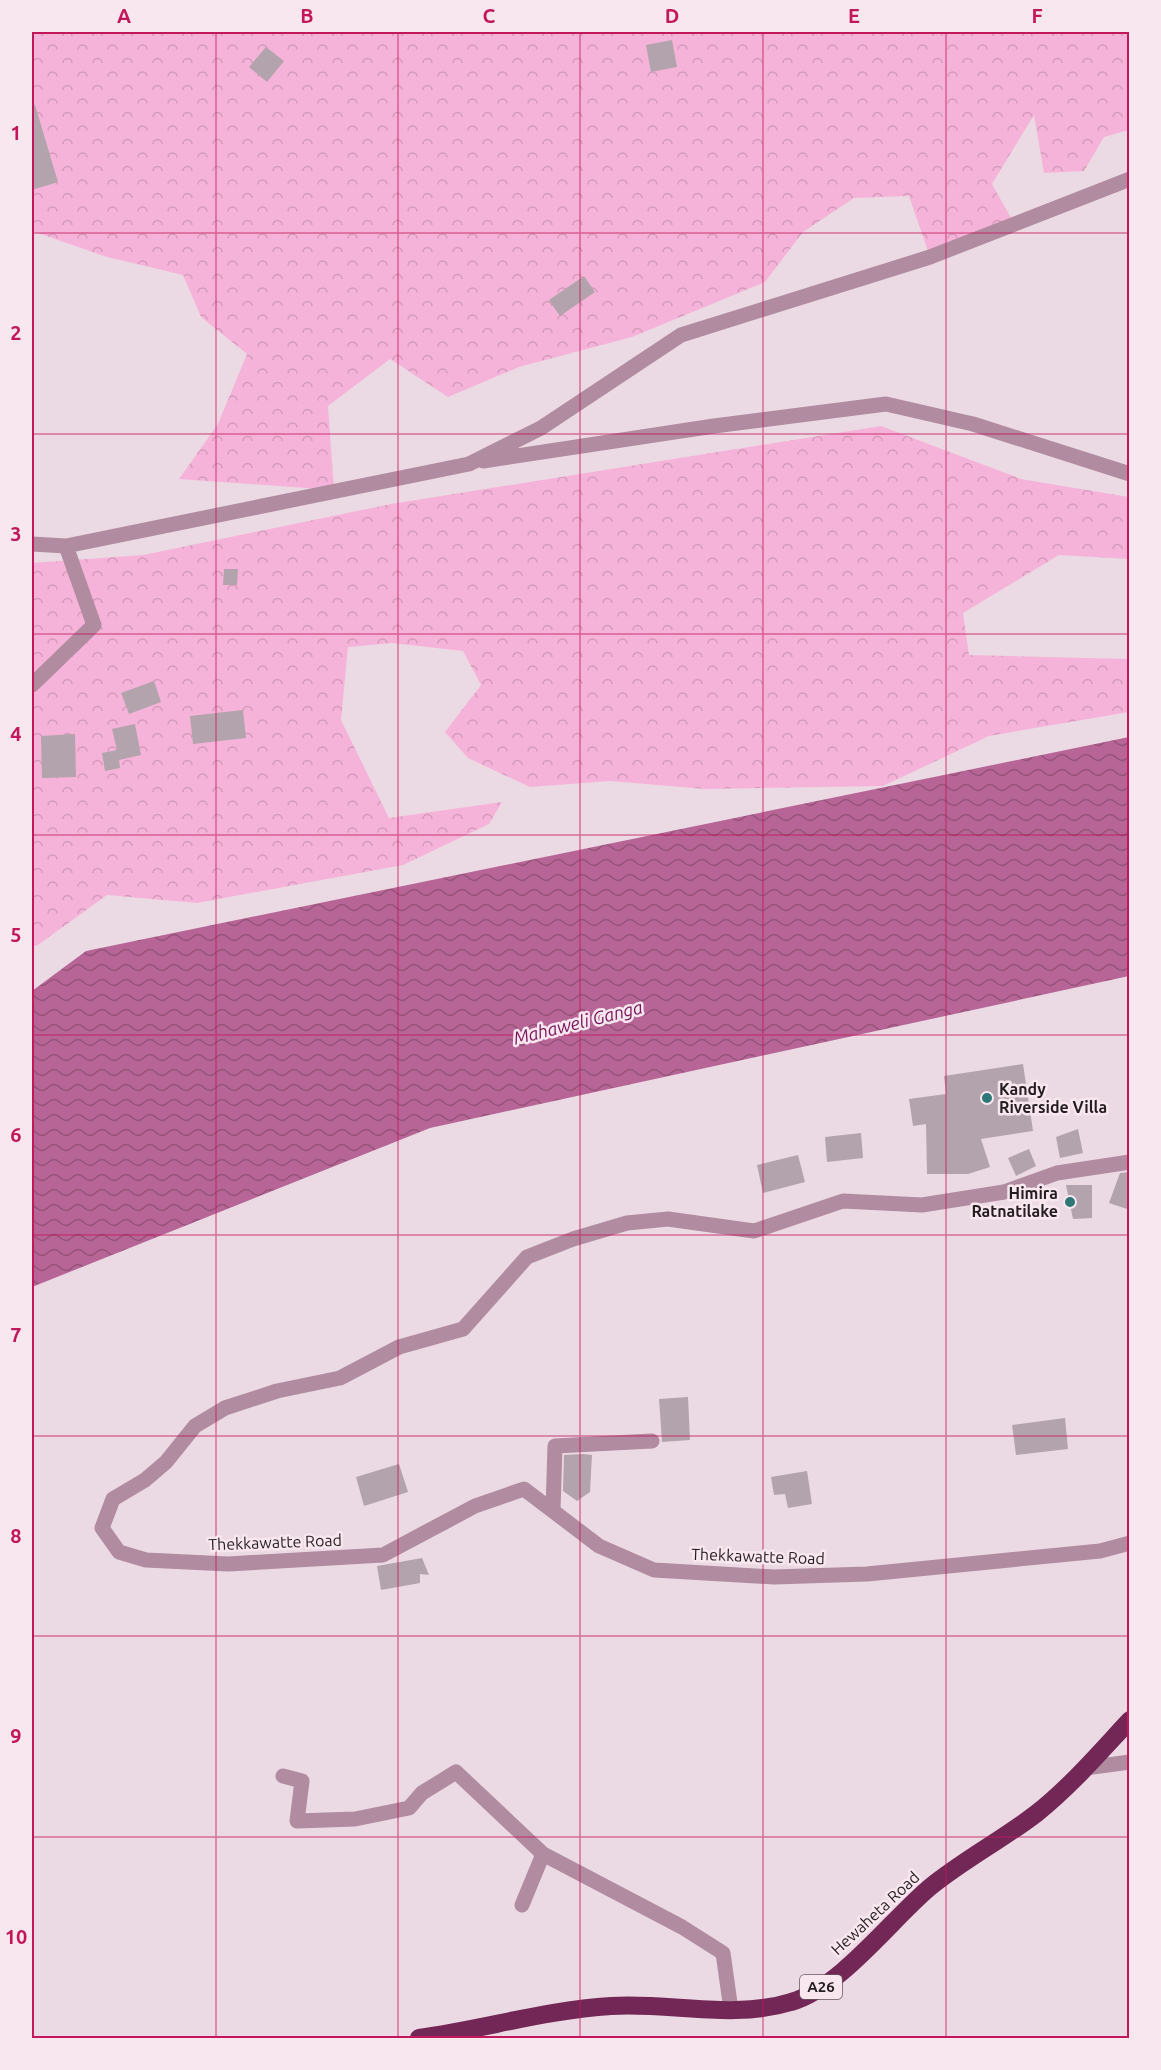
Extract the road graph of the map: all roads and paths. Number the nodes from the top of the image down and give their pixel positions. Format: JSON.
{"nodes":[{"id":1,"x":1130,"y":179,"type":"edge"},
{"id":2,"x":469,"y":464,"type":"junction"},
{"id":3,"x":1130,"y":474,"type":"edge"},
{"id":4,"x":32,"y":544,"type":"edge"},
{"id":5,"x":66,"y":546,"type":"junction"},
{"id":6,"x":32,"y":685,"type":"edge"},
{"id":7,"x":1128,"y":1161,"type":"edge"},
{"id":8,"x":652,"y":1441,"type":"dead end"},
{"id":9,"x":554,"y":1510,"type":"junction"},
{"id":10,"x":1130,"y":1543,"type":"edge"},
{"id":11,"x":1130,"y":1720,"type":"edge"},
{"id":12,"x":1130,"y":1762,"type":"edge"},
{"id":13,"x":1085,"y":1768,"type":"junction"},
{"id":14,"x":283,"y":1776,"type":"dead end"},
{"id":15,"x":543,"y":1854,"type":"junction"},
{"id":16,"x":522,"y":1905,"type":"dead end"},
{"id":17,"x":731,"y":2010,"type":"junction"},
{"id":18,"x":419,"y":2038,"type":"edge"}],
"edges":[{"from":1,"to":2,"type":"street"},
{"from":2,"to":3,"type":"street"},
{"from":2,"to":5,"type":"street"},
{"from":4,"to":5,"type":"street"},
{"from":5,"to":6,"type":"street"},
{"from":7,"to":9,"type":"street","name":"Thekkawatte Road"},
{"from":8,"to":9,"type":"street"},
{"from":9,"to":10,"type":"street","name":"Thekkawatte Road"},
{"from":11,"to":13,"type":"highway","name":"Hewaheta Road","number":"A26"},
{"from":12,"to":13,"type":"street"},
{"from":13,"to":17,"type":"highway","name":"Hewaheta Road","number":"A26"},
{"from":14,"to":15,"type":"street"},
{"from":15,"to":16,"type":"street"},
{"from":15,"to":17,"type":"street"},
{"from":17,"to":18,"type":"highway","name":"Hewaheta Road","number":"A26"}]}
